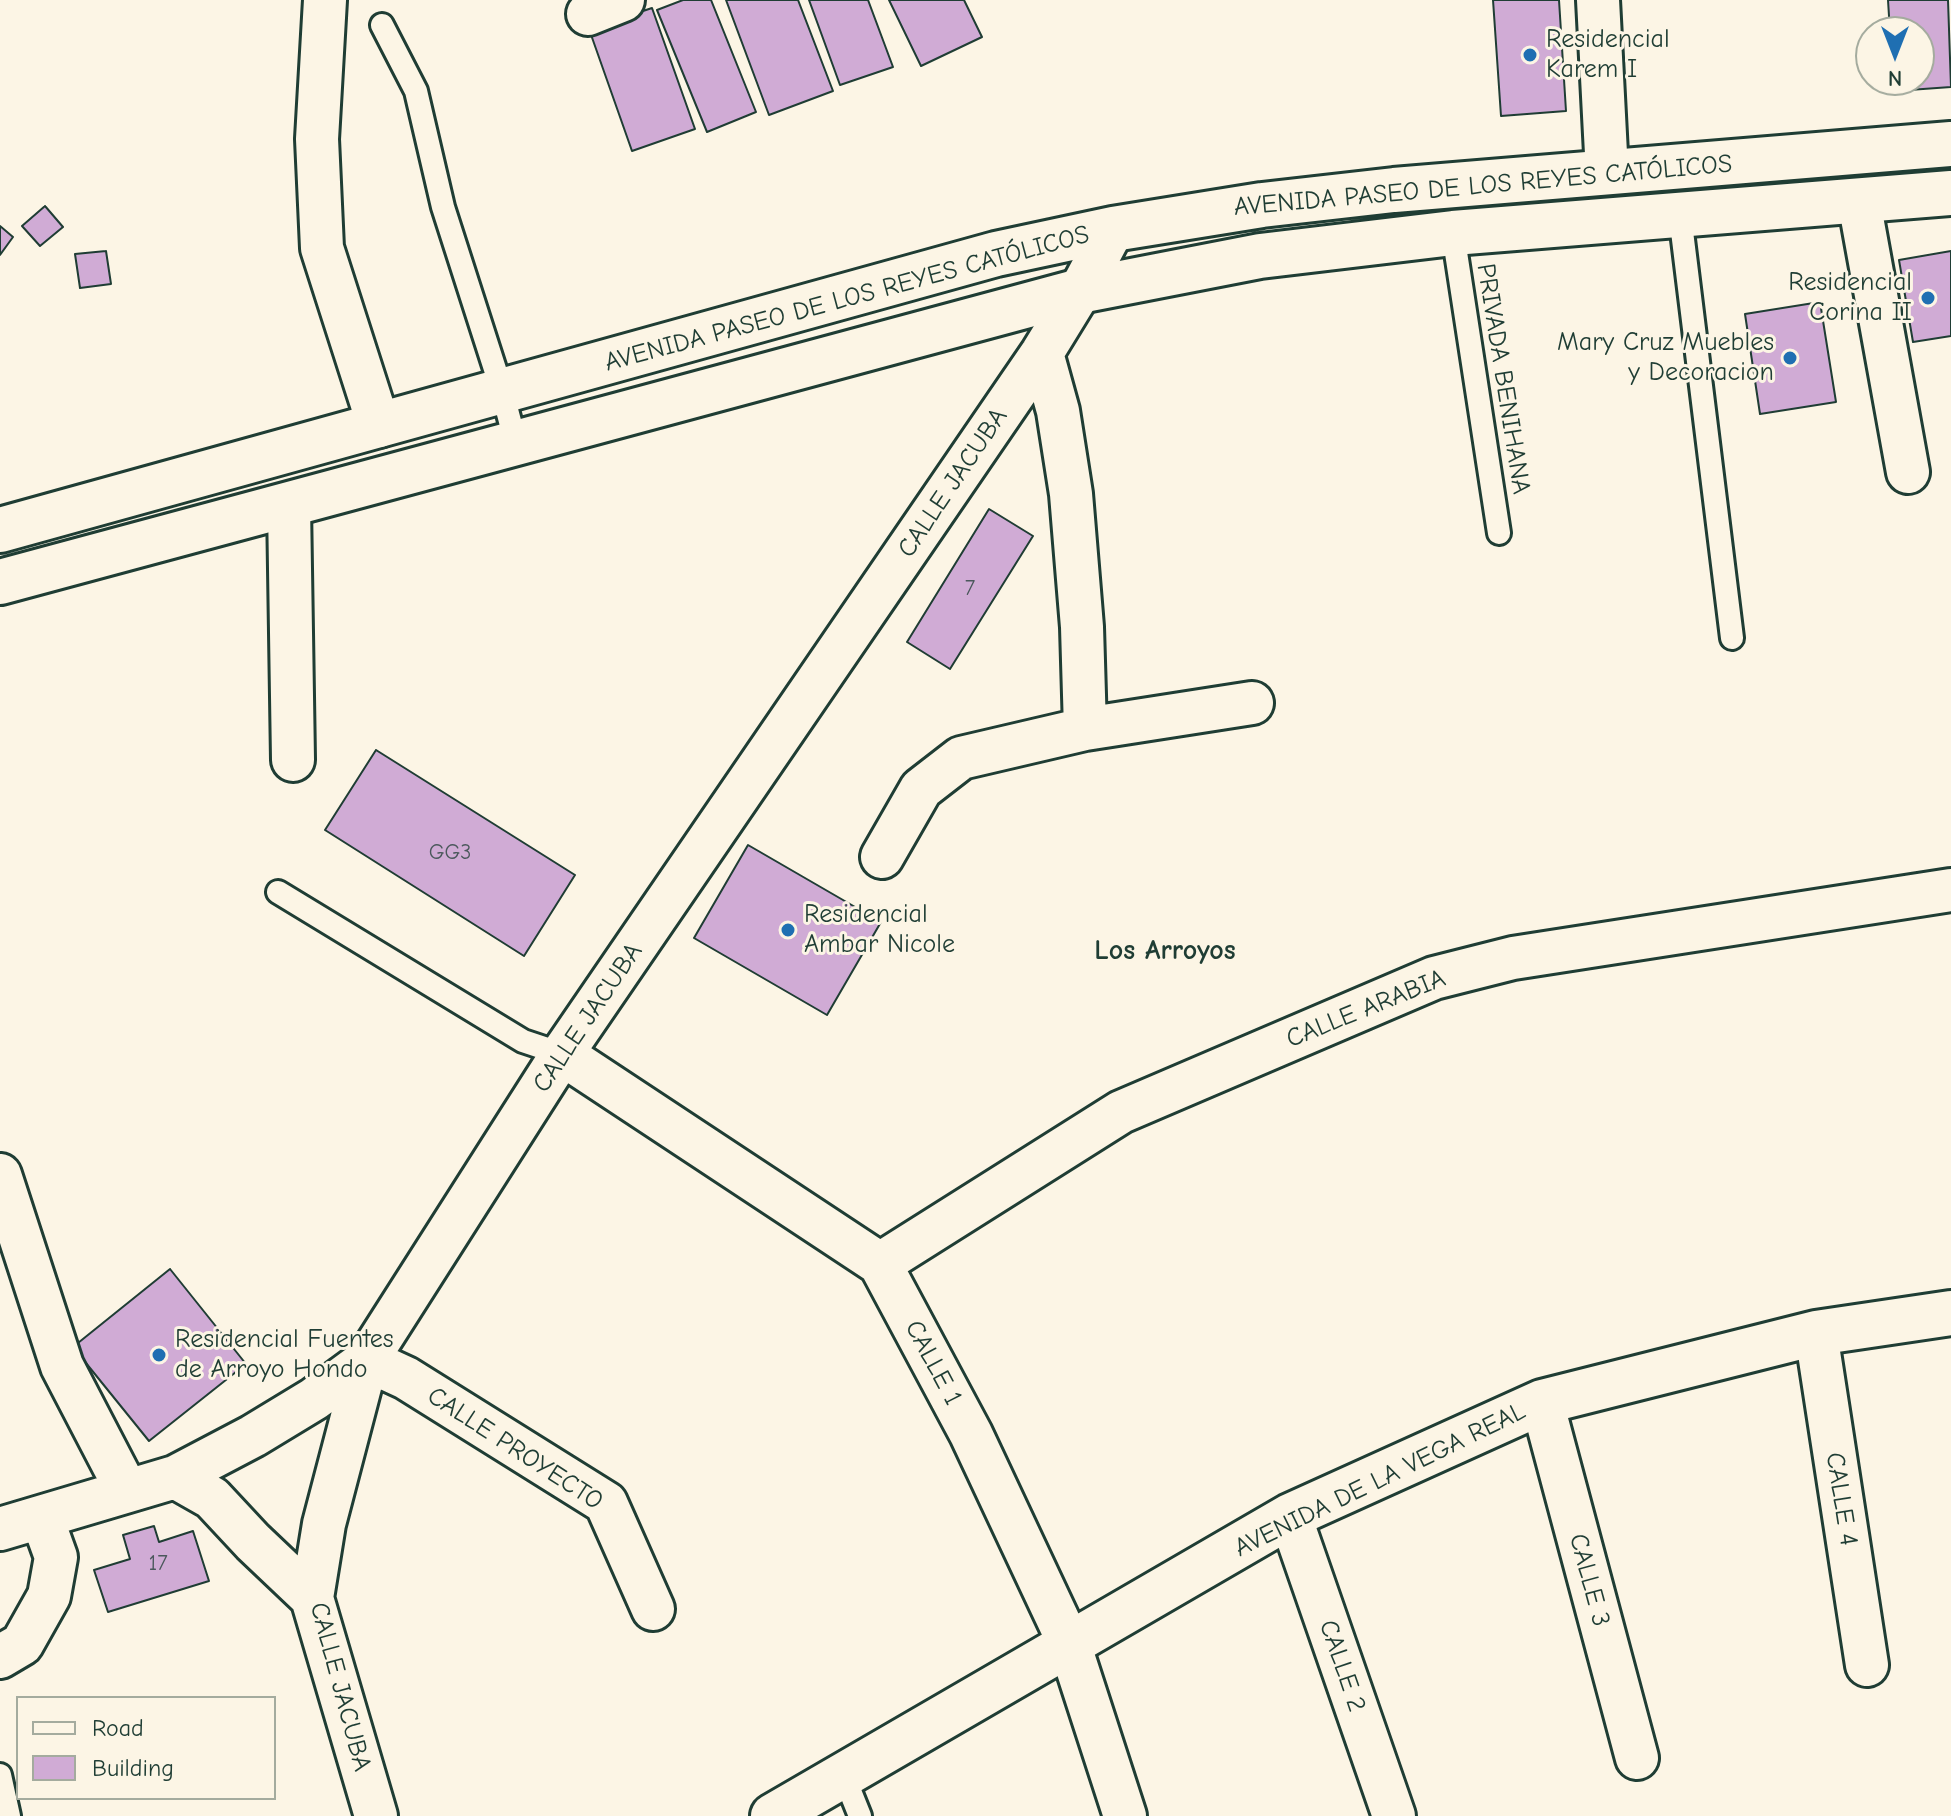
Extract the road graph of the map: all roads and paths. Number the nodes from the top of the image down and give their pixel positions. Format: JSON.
{"nodes":[{"id":1,"x":325,"y":0,"type":"edge"},
{"id":2,"x":1598,"y":0,"type":"edge"},
{"id":3,"x":382,"y":25,"type":"dead end"},
{"id":4,"x":1951,"y":144,"type":"edge"},
{"id":5,"x":1607,"y":173,"type":"junction"},
{"id":6,"x":1445,"y":185,"type":"junction"},
{"id":7,"x":1951,"y":193,"type":"edge"},
{"id":8,"x":1859,"y":201,"type":"junction"},
{"id":9,"x":1680,"y":215,"type":"junction"},
{"id":10,"x":1113,"y":229,"type":"junction"},
{"id":11,"x":1453,"y":233,"type":"junction"},
{"id":12,"x":1080,"y":291,"type":"junction"},
{"id":13,"x":1042,"y":353,"type":"junction"},
{"id":14,"x":502,"y":391,"type":"junction"},
{"id":15,"x":379,"y":426,"type":"junction"},
{"id":16,"x":516,"y":444,"type":"junction"},
{"id":17,"x":1908,"y":472,"type":"dead end"},
{"id":18,"x":185,"y":479,"type":"junction"},
{"id":19,"x":289,"y":505,"type":"junction"},
{"id":20,"x":201,"y":528,"type":"junction"},
{"id":21,"x":0,"y":530,"type":"edge"},
{"id":22,"x":1499,"y":533,"type":"dead end"},
{"id":23,"x":0,"y":582,"type":"edge"},
{"id":24,"x":1732,"y":638,"type":"dead end"},
{"id":25,"x":1252,"y":703,"type":"dead end"},
{"id":26,"x":1085,"y":729,"type":"junction"},
{"id":27,"x":293,"y":760,"type":"dead end"},
{"id":28,"x":882,"y":857,"type":"dead end"},
{"id":29,"x":1951,"y":890,"type":"edge"},
{"id":30,"x":278,"y":892,"type":"dead end"},
{"id":31,"x":562,"y":1054,"type":"junction"},
{"id":32,"x":0,"y":1175,"type":"edge"},
{"id":33,"x":880,"y":1264,"type":"junction"},
{"id":34,"x":1951,"y":1313,"type":"edge"},
{"id":35,"x":1816,"y":1333,"type":"junction"},
{"id":36,"x":367,"y":1360,"type":"junction"},
{"id":37,"x":1542,"y":1402,"type":"junction"},
{"id":38,"x":175,"y":1477,"type":"junction"},
{"id":39,"x":127,"y":1491,"type":"junction"},
{"id":40,"x":1290,"y":1516,"type":"junction"},
{"id":41,"x":42,"y":1518,"type":"junction"},
{"id":42,"x":0,"y":1529,"type":"edge"},
{"id":43,"x":312,"y":1598,"type":"junction"},
{"id":44,"x":653,"y":1609,"type":"dead end"},
{"id":45,"x":1069,"y":1643,"type":"junction"},
{"id":46,"x":0,"y":1657,"type":"edge"},
{"id":47,"x":1867,"y":1665,"type":"dead end"},
{"id":48,"x":1637,"y":1758,"type":"dead end"},
{"id":49,"x":0,"y":1775,"type":"edge"},
{"id":50,"x":844,"y":1776,"type":"junction"},
{"id":51,"x":9,"y":1816,"type":"edge"},
{"id":52,"x":376,"y":1816,"type":"edge"},
{"id":53,"x":773,"y":1816,"type":"edge"},
{"id":54,"x":860,"y":1816,"type":"edge"},
{"id":55,"x":1125,"y":1816,"type":"edge"},
{"id":56,"x":1394,"y":1816,"type":"edge"}],
"edges":[{"from":1,"to":15,"type":"street"},
{"from":2,"to":5,"type":"street"},
{"from":3,"to":14,"type":"lane"},
{"from":4,"to":5,"type":"main road","name":"AVENIDA PASEO DE LOS REYES CATÓLICOS"},
{"from":5,"to":6,"type":"main road","name":"AVENIDA PASEO DE LOS REYES CATÓLICOS"},
{"from":6,"to":10,"type":"main road","name":"AVENIDA PASEO DE LOS REYES CATÓLICOS"},
{"from":6,"to":11,"type":"street"},
{"from":7,"to":8,"type":"main road","name":"AVENIDA PASEO DE LOS REYES CATÓLICOS"},
{"from":8,"to":9,"type":"main road","name":"AVENIDA PASEO DE LOS REYES CATÓLICOS"},
{"from":8,"to":17,"type":"street"},
{"from":9,"to":11,"type":"main road","name":"AVENIDA PASEO DE LOS REYES CATÓLICOS"},
{"from":9,"to":24,"type":"lane"},
{"from":10,"to":12,"type":"street","name":"CALLE JACUBA"},
{"from":10,"to":14,"type":"main road","name":"AVENIDA PASEO DE LOS REYES CATÓLICOS"},
{"from":11,"to":12,"type":"main road","name":"AVENIDA PASEO DE LOS REYES CATÓLICOS"},
{"from":11,"to":22,"type":"lane","name":"PRIVADA BENIHANA"},
{"from":12,"to":13,"type":"street","name":"CALLE JACUBA"},
{"from":12,"to":16,"type":"main road","name":"AVENIDA PASEO DE LOS REYES CATÓLICOS"},
{"from":13,"to":26,"type":"street"},
{"from":13,"to":31,"type":"street","name":"CALLE JACUBA"},
{"from":14,"to":15,"type":"main road","name":"AVENIDA PASEO DE LOS REYES CATÓLICOS"},
{"from":14,"to":16,"type":"lane"},
{"from":15,"to":18,"type":"main road","name":"AVENIDA PASEO DE LOS REYES CATÓLICOS"},
{"from":16,"to":19,"type":"main road","name":"AVENIDA PASEO DE LOS REYES CATÓLICOS"},
{"from":18,"to":20,"type":"main road"},
{"from":18,"to":21,"type":"main road","name":"AVENIDA PASEO DE LOS REYES CATÓLICOS"},
{"from":19,"to":20,"type":"main road","name":"AVENIDA PASEO DE LOS REYES CATÓLICOS"},
{"from":19,"to":27,"type":"street"},
{"from":20,"to":23,"type":"main road","name":"AVENIDA PASEO DE LOS REYES CATÓLICOS"},
{"from":25,"to":26,"type":"street"},
{"from":26,"to":28,"type":"street"},
{"from":29,"to":33,"type":"street","name":"CALLE ARABIA"},
{"from":30,"to":31,"type":"lane"},
{"from":31,"to":33,"type":"street","name":"CALLE 1"},
{"from":31,"to":36,"type":"street","name":"CALLE JACUBA"},
{"from":32,"to":39,"type":"street"},
{"from":33,"to":45,"type":"street","name":"CALLE 1"},
{"from":34,"to":35,"type":"main road","name":"AVENIDA DE LA VEGA REAL"},
{"from":35,"to":37,"type":"main road","name":"AVENIDA DE LA VEGA REAL"},
{"from":35,"to":47,"type":"street","name":"CALLE 4"},
{"from":36,"to":38,"type":"street"},
{"from":36,"to":43,"type":"street","name":"CALLE JACUBA"},
{"from":36,"to":44,"type":"street","name":"CALLE PROYECTO"},
{"from":37,"to":40,"type":"main road","name":"AVENIDA DE LA VEGA REAL"},
{"from":37,"to":48,"type":"street","name":"CALLE 3"},
{"from":38,"to":39,"type":"street"},
{"from":38,"to":43,"type":"street"},
{"from":39,"to":41,"type":"street"},
{"from":40,"to":45,"type":"main road","name":"AVENIDA DE LA VEGA REAL"},
{"from":40,"to":56,"type":"street","name":"CALLE 2"},
{"from":41,"to":42,"type":"street"},
{"from":41,"to":46,"type":"street"},
{"from":43,"to":52,"type":"street","name":"CALLE JACUBA"},
{"from":45,"to":50,"type":"main road","name":"AVENIDA DE LA VEGA REAL"},
{"from":45,"to":55,"type":"street","name":"CALLE 1"},
{"from":49,"to":51,"type":"lane"},
{"from":50,"to":53,"type":"main road","name":"AVENIDA DE LA VEGA REAL"},
{"from":50,"to":54,"type":"lane"}]}
